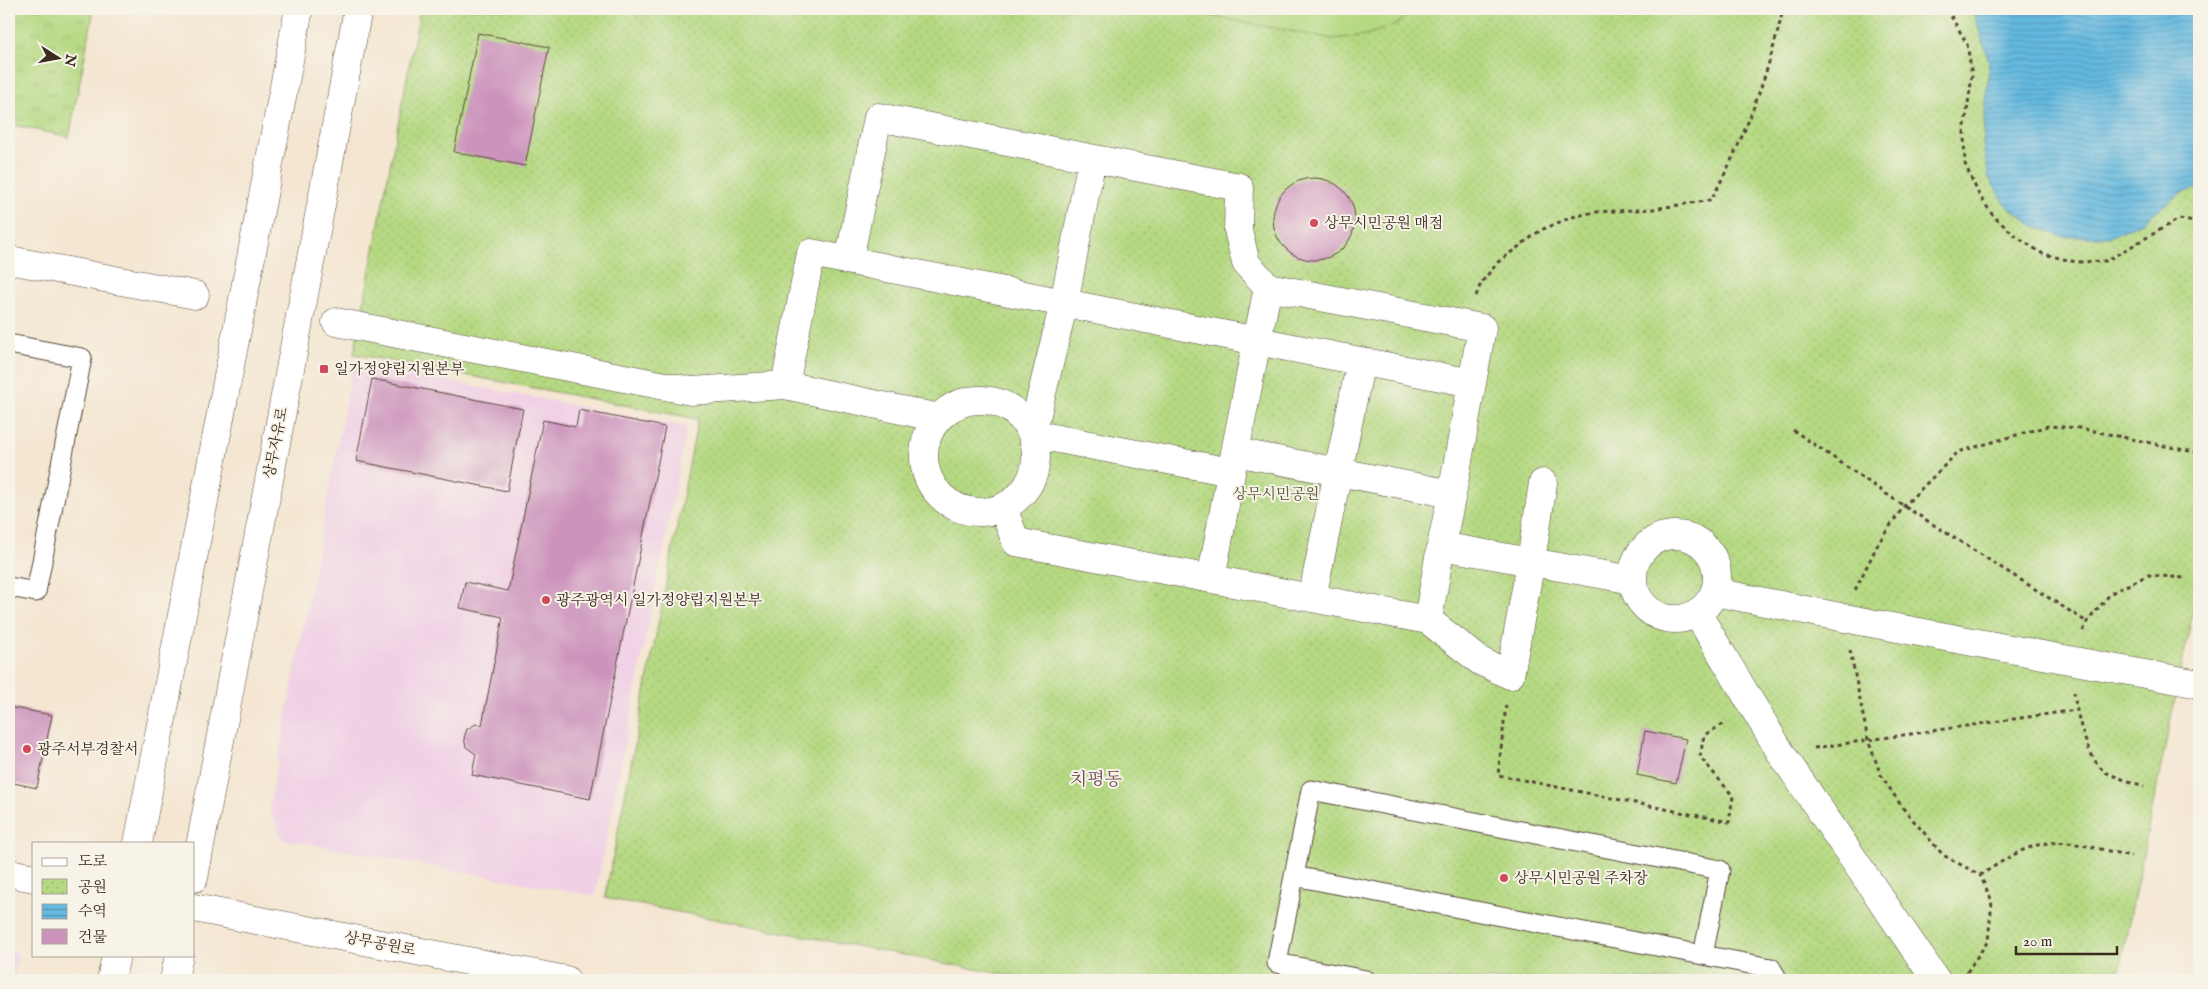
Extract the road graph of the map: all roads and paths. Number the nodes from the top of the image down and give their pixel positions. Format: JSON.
{"nodes":[{"id":1,"x":299,"y":9,"type":"edge"},
{"id":2,"x":358,"y":9,"type":"edge"},
{"id":3,"x":1783,"y":9,"type":"edge"},
{"id":4,"x":1947,"y":9,"type":"edge"},
{"id":5,"x":1092,"y":159,"type":"junction"},
{"id":6,"x":2199,"y":223,"type":"edge"},
{"id":7,"x":9,"y":260,"type":"edge"},
{"id":8,"x":849,"y":260,"type":"junction"},
{"id":9,"x":1268,"y":287,"type":"junction"},
{"id":10,"x":195,"y":295,"type":"dead end"},
{"id":11,"x":1064,"y":303,"type":"junction"},
{"id":12,"x":336,"y":322,"type":"dead end"},
{"id":13,"x":1469,"y":326,"type":"junction"},
{"id":14,"x":1257,"y":341,"type":"junction"},
{"id":15,"x":9,"y":344,"type":"edge"},
{"id":16,"x":1361,"y":361,"type":"junction"},
{"id":17,"x":1472,"y":383,"type":"junction"},
{"id":18,"x":785,"y":385,"type":"junction"},
{"id":19,"x":939,"y":418,"type":"junction"},
{"id":20,"x":1793,"y":430,"type":"dead end"},
{"id":21,"x":1032,"y":434,"type":"junction"},
{"id":22,"x":2199,"y":452,"type":"edge"},
{"id":23,"x":1233,"y":462,"type":"junction"},
{"id":24,"x":1338,"y":472,"type":"junction"},
{"id":25,"x":1543,"y":483,"type":"dead end"},
{"id":26,"x":1452,"y":494,"type":"junction"},
{"id":27,"x":1904,"y":506,"type":"junction"},
{"id":28,"x":1003,"y":508,"type":"junction"},
{"id":29,"x":1441,"y":546,"type":"junction"},
{"id":30,"x":1531,"y":561,"type":"junction"},
{"id":31,"x":1211,"y":579,"type":"junction"},
{"id":32,"x":1633,"y":580,"type":"junction"},
{"id":33,"x":9,"y":587,"type":"edge"},
{"id":34,"x":1715,"y":592,"type":"junction"},
{"id":35,"x":1312,"y":598,"type":"junction"},
{"id":36,"x":1697,"y":613,"type":"junction"},
{"id":37,"x":1428,"y":620,"type":"junction"},
{"id":38,"x":1854,"y":620,"type":"junction"},
{"id":39,"x":2087,"y":622,"type":"dead end"},
{"id":40,"x":1510,"y":674,"type":"junction"},
{"id":41,"x":2199,"y":684,"type":"edge"},
{"id":42,"x":1753,"y":707,"type":"junction"},
{"id":43,"x":2076,"y":710,"type":"dead end"},
{"id":44,"x":1868,"y":740,"type":"junction"},
{"id":45,"x":1780,"y":753,"type":"junction"},
{"id":46,"x":138,"y":842,"type":"edge"},
{"id":47,"x":2131,"y":856,"type":"dead end"},
{"id":48,"x":9,"y":873,"type":"edge"},
{"id":49,"x":195,"y":873,"type":"edge"},
{"id":50,"x":1980,"y":875,"type":"junction"},
{"id":51,"x":1294,"y":876,"type":"junction"},
{"id":52,"x":32,"y":878,"type":"edge"},
{"id":53,"x":195,"y":908,"type":"edge"},
{"id":54,"x":1703,"y":955,"type":"junction"},
{"id":55,"x":116,"y":956,"type":"edge"},
{"id":56,"x":179,"y":956,"type":"edge"},
{"id":57,"x":1966,"y":973,"type":"dead end"},
{"id":58,"x":111,"y":980,"type":"edge"},
{"id":59,"x":174,"y":980,"type":"edge"},
{"id":60,"x":566,"y":980,"type":"edge"},
{"id":61,"x":1366,"y":980,"type":"edge"},
{"id":62,"x":1778,"y":980,"type":"edge"},
{"id":63,"x":1936,"y":980,"type":"edge"}],
"edges":[{"from":1,"to":46,"type":"street"},
{"from":2,"to":49,"type":"street","name":"상무자유로"},
{"from":3,"to":13,"type":"path"},
{"from":4,"to":6,"type":"path"},
{"from":5,"to":8,"type":"street"},
{"from":5,"to":9,"type":"street"},
{"from":5,"to":11,"type":"street"},
{"from":7,"to":10,"type":"street"},
{"from":8,"to":11,"type":"street"},
{"from":8,"to":18,"type":"street"},
{"from":9,"to":13,"type":"street"},
{"from":9,"to":14,"type":"street"},
{"from":11,"to":14,"type":"street"},
{"from":11,"to":21,"type":"street"},
{"from":12,"to":18,"type":"street"},
{"from":13,"to":17,"type":"street"},
{"from":14,"to":16,"type":"street"},
{"from":14,"to":23,"type":"street"},
{"from":15,"to":33,"type":"lane"},
{"from":16,"to":17,"type":"street"},
{"from":16,"to":24,"type":"street"},
{"from":17,"to":26,"type":"street"},
{"from":18,"to":19,"type":"street"},
{"from":19,"to":21,"type":"street"},
{"from":19,"to":28,"type":"street"},
{"from":20,"to":27,"type":"path"},
{"from":21,"to":23,"type":"street"},
{"from":21,"to":28,"type":"street"},
{"from":22,"to":27,"type":"path"},
{"from":23,"to":24,"type":"street"},
{"from":23,"to":31,"type":"street"},
{"from":24,"to":26,"type":"street"},
{"from":24,"to":35,"type":"street"},
{"from":25,"to":30,"type":"street"},
{"from":26,"to":29,"type":"street"},
{"from":27,"to":38,"type":"path"},
{"from":27,"to":39,"type":"path"},
{"from":28,"to":31,"type":"street"},
{"from":29,"to":30,"type":"street"},
{"from":29,"to":37,"type":"street"},
{"from":30,"to":32,"type":"street"},
{"from":30,"to":40,"type":"street"},
{"from":31,"to":35,"type":"street"},
{"from":32,"to":34,"type":"street"},
{"from":32,"to":36,"type":"street"},
{"from":34,"to":36,"type":"street"},
{"from":34,"to":38,"type":"street"},
{"from":35,"to":37,"type":"street"},
{"from":36,"to":42,"type":"street"},
{"from":37,"to":40,"type":"street"},
{"from":38,"to":41,"type":"street","bridge":true},
{"from":38,"to":44,"type":"path"},
{"from":40,"to":42,"type":"path"},
{"from":42,"to":45,"type":"street"},
{"from":43,"to":44,"type":"path"},
{"from":44,"to":45,"type":"path"},
{"from":44,"to":50,"type":"path"},
{"from":45,"to":63,"type":"street"},
{"from":47,"to":50,"type":"path"},
{"from":48,"to":52,"type":"street"},
{"from":50,"to":57,"type":"path"},
{"from":51,"to":54,"type":"lane"},
{"from":51,"to":54,"type":"lane"},
{"from":51,"to":61,"type":"lane"},
{"from":53,"to":60,"type":"street","name":"상무공원로"},
{"from":54,"to":62,"type":"lane"},
{"from":55,"to":58,"type":"street"},
{"from":56,"to":59,"type":"street"}]}
